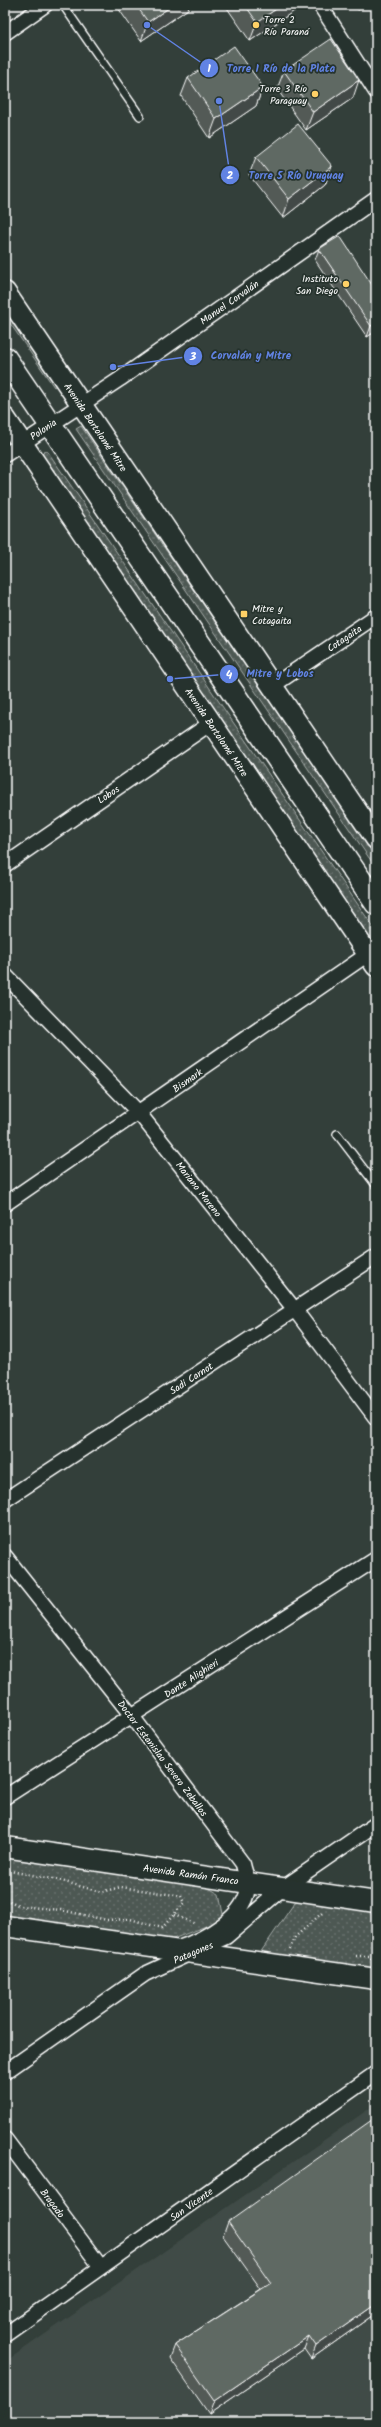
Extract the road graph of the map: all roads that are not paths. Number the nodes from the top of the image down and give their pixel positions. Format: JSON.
{"nodes":[{"id":1,"x":46,"y":5,"type":"edge"},
{"id":2,"x":63,"y":5,"type":"edge"},
{"id":3,"x":320,"y":5,"type":"edge"},
{"id":4,"x":5,"y":34,"type":"edge"},
{"id":5,"x":376,"y":92,"type":"edge"},
{"id":6,"x":140,"y":116,"type":"dead end"},
{"id":7,"x":376,"y":199,"type":"edge"},
{"id":8,"x":5,"y":292,"type":"edge"},
{"id":9,"x":5,"y":358,"type":"edge"},
{"id":10,"x":81,"y":404,"type":"junction"},
{"id":11,"x":5,"y":418,"type":"edge"},
{"id":12,"x":50,"y":424,"type":"junction"},
{"id":13,"x":22,"y":443,"type":"junction"},
{"id":14,"x":5,"y":455,"type":"edge"},
{"id":15,"x":376,"y":616,"type":"edge"},
{"id":16,"x":271,"y":687,"type":"junction"},
{"id":17,"x":211,"y":723,"type":"junction"},
{"id":18,"x":376,"y":839,"type":"edge"},
{"id":19,"x":5,"y":865,"type":"edge"},
{"id":20,"x":376,"y":903,"type":"edge"},
{"id":21,"x":372,"y":960,"type":"edge"},
{"id":22,"x":5,"y":975,"type":"edge"},
{"id":23,"x":139,"y":1114,"type":"junction"},
{"id":24,"x":337,"y":1134,"type":"dead end"},
{"id":25,"x":376,"y":1185,"type":"edge"},
{"id":26,"x":5,"y":1204,"type":"edge"},
{"id":27,"x":376,"y":1256,"type":"edge"},
{"id":28,"x":294,"y":1310,"type":"junction"},
{"id":29,"x":376,"y":1418,"type":"edge"},
{"id":30,"x":5,"y":1500,"type":"edge"},
{"id":31,"x":5,"y":1556,"type":"edge"},
{"id":32,"x":376,"y":1559,"type":"edge"},
{"id":33,"x":132,"y":1716,"type":"junction"},
{"id":34,"x":5,"y":1797,"type":"edge"},
{"id":35,"x":376,"y":1824,"type":"edge"},
{"id":36,"x":5,"y":1847,"type":"edge"},
{"id":37,"x":248,"y":1882,"type":"junction"},
{"id":38,"x":283,"y":1888,"type":"junction"},
{"id":39,"x":376,"y":1902,"type":"edge"},
{"id":40,"x":5,"y":1926,"type":"edge"},
{"id":41,"x":174,"y":1950,"type":"junction"},
{"id":42,"x":194,"y":1952,"type":"junction"},
{"id":43,"x":376,"y":1978,"type":"edge"},
{"id":44,"x":5,"y":2072,"type":"edge"},
{"id":45,"x":376,"y":2073,"type":"edge"},
{"id":46,"x":5,"y":2139,"type":"edge"},
{"id":47,"x":102,"y":2267,"type":"junction"},
{"id":48,"x":5,"y":2335,"type":"edge"}],
"edges":[{"from":1,"to":4,"type":"street"},
{"from":2,"to":6,"type":"lane"},
{"from":3,"to":5,"type":"street"},
{"from":7,"to":10,"type":"street","name":"Manuel Corvalán"},
{"from":8,"to":10,"type":"street","name":"Avenida Bartolomé Mitre"},
{"from":9,"to":12,"type":"main road"},
{"from":10,"to":12,"type":"street","name":"Polonia"},
{"from":10,"to":16,"type":"street","name":"Avenida Bartolomé Mitre"},
{"from":11,"to":13,"type":"street","name":"Avenida Bartolomé Mitre"},
{"from":12,"to":13,"type":"street","name":"Polonia"},
{"from":12,"to":20,"type":"main road"},
{"from":13,"to":14,"type":"street","name":"Polonia"},
{"from":13,"to":17,"type":"street","name":"Avenida Bartolomé Mitre"},
{"from":15,"to":16,"type":"street","name":"Cotagaita"},
{"from":16,"to":18,"type":"street","name":"Avenida Bartolomé Mitre"},
{"from":17,"to":19,"type":"street","name":"Lobos"},
{"from":17,"to":21,"type":"street","name":"Avenida Bartolomé Mitre"},
{"from":21,"to":23,"type":"street","name":"Bismark"},
{"from":22,"to":23,"type":"street","name":"Mariano Moreno"},
{"from":23,"to":26,"type":"street","name":"Bismark"},
{"from":23,"to":28,"type":"street","name":"Mariano Moreno"},
{"from":24,"to":25,"type":"lane"},
{"from":27,"to":28,"type":"street","name":"Sadi Carnot"},
{"from":28,"to":29,"type":"street","name":"Mariano Moreno"},
{"from":28,"to":30,"type":"street","name":"Sadi Carnot"},
{"from":31,"to":33,"type":"street","name":"Doctor Estanislao Severo Zeballos"},
{"from":32,"to":33,"type":"street","name":"Dante Alighieri"},
{"from":33,"to":34,"type":"street","name":"Dante Alighieri"},
{"from":33,"to":37,"type":"street","name":"Doctor Estanislao Severo Zeballos"},
{"from":35,"to":38,"type":"street","name":"Patagones"},
{"from":36,"to":37,"type":"street","name":"Avenida Ramón Franco"},
{"from":37,"to":38,"type":"street","name":"Avenida Ramón Franco"},
{"from":37,"to":41,"type":"street"},
{"from":38,"to":39,"type":"street","name":"Avenida Ramón Franco"},
{"from":38,"to":42,"type":"street","name":"Patagones"},
{"from":40,"to":41,"type":"street"},
{"from":41,"to":42,"type":"street"},
{"from":42,"to":43,"type":"street"},
{"from":42,"to":44,"type":"street","name":"Patagones"},
{"from":45,"to":47,"type":"street","name":"San Vicente"},
{"from":46,"to":47,"type":"street","name":"Bragado"},
{"from":47,"to":48,"type":"street","name":"San Vicente"}]}
